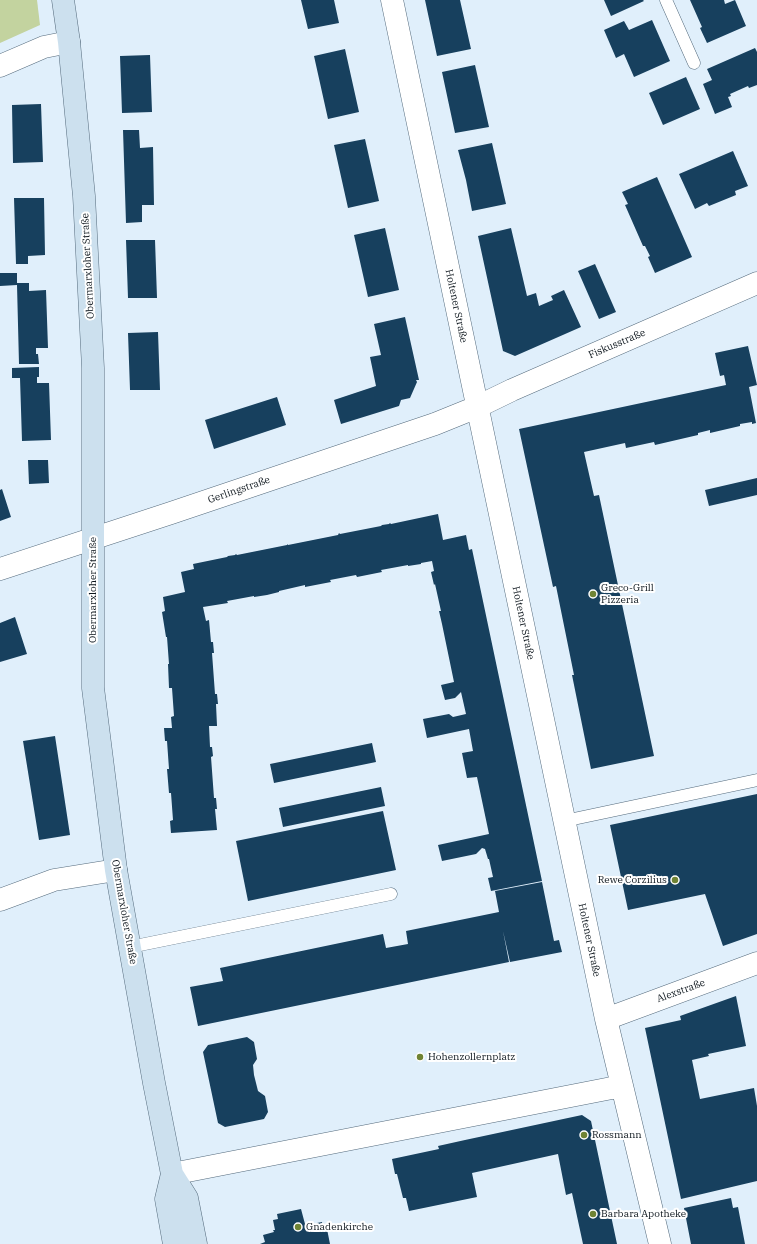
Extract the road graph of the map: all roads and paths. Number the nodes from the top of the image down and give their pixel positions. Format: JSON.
{"nodes":[{"id":1,"x":63,"y":0,"type":"edge"},
{"id":2,"x":392,"y":0,"type":"edge"},
{"id":3,"x":666,"y":0,"type":"edge"},
{"id":4,"x":69,"y":42,"type":"junction"},
{"id":5,"x":694,"y":63,"type":"dead end"},
{"id":6,"x":0,"y":66,"type":"edge"},
{"id":7,"x":757,"y":283,"type":"edge"},
{"id":8,"x":477,"y":407,"type":"junction"},
{"id":9,"x":93,"y":539,"type":"junction"},
{"id":10,"x":0,"y":569,"type":"edge"},
{"id":11,"x":757,"y":780,"type":"edge"},
{"id":12,"x":564,"y":821,"type":"junction"},
{"id":13,"x":116,"y":870,"type":"junction"},
{"id":14,"x":391,"y":894,"type":"dead end"},
{"id":15,"x":0,"y":900,"type":"edge"},
{"id":16,"x":130,"y":947,"type":"junction"},
{"id":17,"x":757,"y":965,"type":"edge"},
{"id":18,"x":606,"y":1019,"type":"junction"},
{"id":19,"x":622,"y":1086,"type":"junction"},
{"id":20,"x":172,"y":1174,"type":"junction"},
{"id":21,"x":174,"y":1244,"type":"edge"},
{"id":22,"x":196,"y":1244,"type":"edge"},
{"id":23,"x":660,"y":1244,"type":"edge"}],
"edges":[{"from":1,"to":4,"type":"street","name":"Obermarxloher Straße"},
{"from":2,"to":8,"type":"street","name":"Holtener Straße"},
{"from":3,"to":5,"type":"lane"},
{"from":4,"to":6,"type":"street"},
{"from":4,"to":9,"type":"street","name":"Obermarxloher Straße"},
{"from":7,"to":8,"type":"street","name":"Fiskusstraße"},
{"from":8,"to":9,"type":"street","name":"Gerlingstraße"},
{"from":8,"to":12,"type":"street","name":"Holtener Straße"},
{"from":9,"to":10,"type":"street","name":"Gerlingstraße"},
{"from":9,"to":13,"type":"street","name":"Obermarxloher Straße"},
{"from":11,"to":12,"type":"lane"},
{"from":12,"to":18,"type":"street","name":"Holtener Straße"},
{"from":13,"to":15,"type":"street"},
{"from":13,"to":16,"type":"street","name":"Obermarxloher Straße"},
{"from":14,"to":16,"type":"lane"},
{"from":16,"to":20,"type":"street","name":"Obermarxloher Straße"},
{"from":17,"to":18,"type":"street","name":"Alexstraße"},
{"from":18,"to":19,"type":"street","name":"Holtener Straße"},
{"from":19,"to":20,"type":"street"},
{"from":19,"to":23,"type":"street","name":"Holtener Straße"},
{"from":20,"to":21,"type":"street","name":"Obermarxloher Straße"},
{"from":20,"to":22,"type":"street","name":"Obermarxloher Straße"}]}
